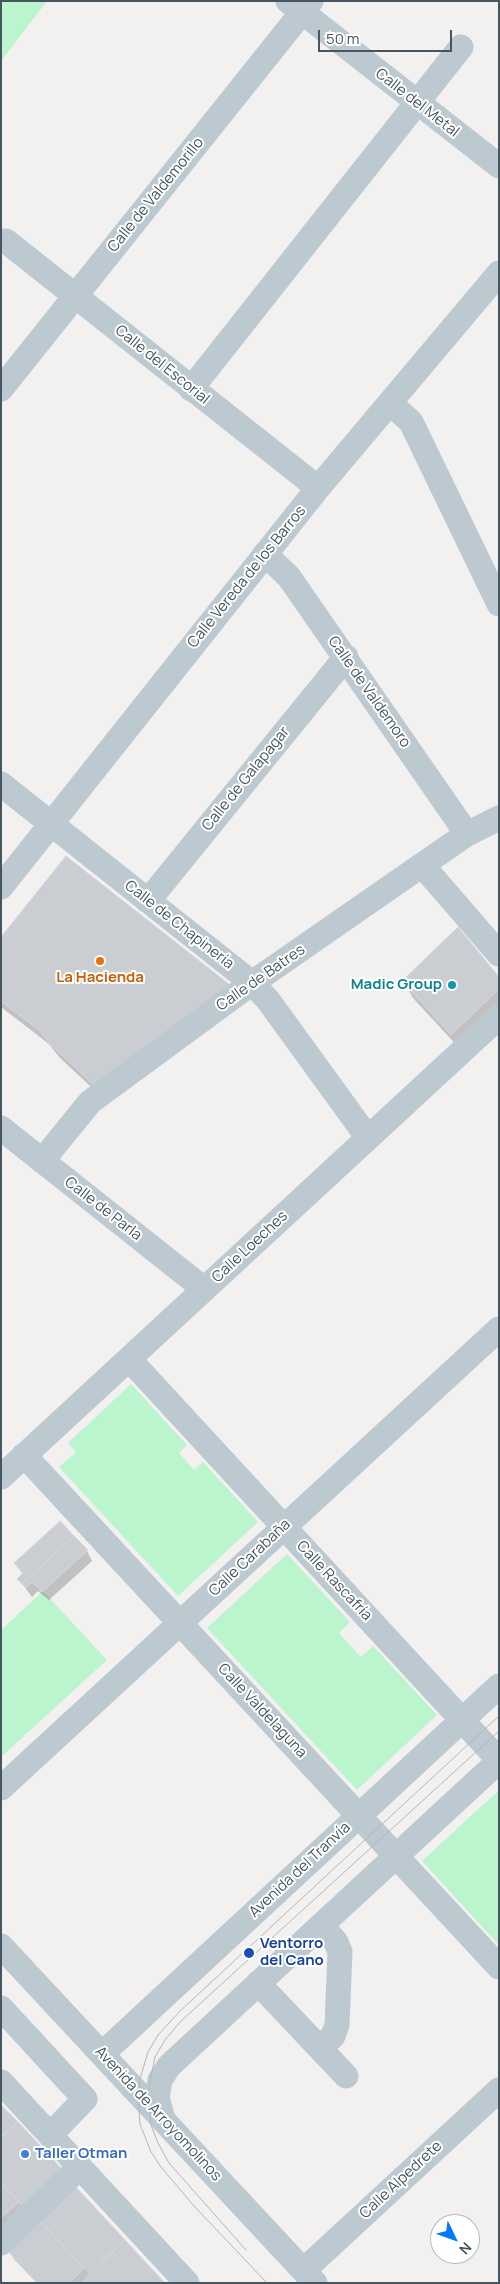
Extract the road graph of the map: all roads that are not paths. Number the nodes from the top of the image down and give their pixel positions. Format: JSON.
{"nodes":[{"id":1,"x":300,"y":5,"type":"edge"},
{"id":2,"x":461,"y":47,"type":"dead end"},
{"id":3,"x":417,"y":103,"type":"junction"},
{"id":4,"x":499,"y":166,"type":"edge"},
{"id":5,"x":6,"y":241,"type":"dead end"},
{"id":6,"x":499,"y":273,"type":"edge"},
{"id":7,"x":75,"y":296,"type":"junction"},
{"id":8,"x":1,"y":389,"type":"edge"},
{"id":9,"x":191,"y":389,"type":"junction"},
{"id":10,"x":390,"y":403,"type":"junction"},
{"id":11,"x":318,"y":488,"type":"junction"},
{"id":12,"x":265,"y":554,"type":"junction"},
{"id":13,"x":499,"y":604,"type":"edge"},
{"id":14,"x":346,"y":657,"type":"junction"},
{"id":15,"x":1,"y":784,"type":"edge"},
{"id":16,"x":499,"y":818,"type":"edge"},
{"id":17,"x":51,"y":824,"type":"junction"},
{"id":18,"x":467,"y":834,"type":"junction"},
{"id":19,"x":422,"y":865,"type":"junction"},
{"id":20,"x":1,"y":887,"type":"edge"},
{"id":21,"x":148,"y":900,"type":"junction"},
{"id":22,"x":499,"y":954,"type":"edge"},
{"id":23,"x":252,"y":983,"type":"junction"},
{"id":24,"x":499,"y":1017,"type":"edge"},
{"id":25,"x":1,"y":1128,"type":"edge"},
{"id":26,"x":368,"y":1138,"type":"junction"},
{"id":27,"x":42,"y":1161,"type":"junction"},
{"id":28,"x":204,"y":1289,"type":"junction"},
{"id":29,"x":499,"y":1329,"type":"edge"},
{"id":30,"x":129,"y":1359,"type":"junction"},
{"id":31,"x":24,"y":1455,"type":"junction"},
{"id":32,"x":1,"y":1477,"type":"edge"},
{"id":33,"x":284,"y":1527,"type":"junction"},
{"id":34,"x":180,"y":1623,"type":"junction"},
{"id":35,"x":499,"y":1686,"type":"edge"},
{"id":36,"x":462,"y":1720,"type":"junction"},
{"id":37,"x":499,"y":1760,"type":"edge"},
{"id":38,"x":1,"y":1788,"type":"edge"},
{"id":39,"x":358,"y":1816,"type":"junction"},
{"id":40,"x":396,"y":1856,"type":"junction"},
{"id":41,"x":320,"y":1925,"type":"junction"},
{"id":42,"x":1,"y":1946,"type":"edge"},
{"id":43,"x":499,"y":1967,"type":"edge"},
{"id":44,"x":258,"y":1983,"type":"junction"},
{"id":45,"x":1,"y":2008,"type":"edge"},
{"id":46,"x":320,"y":2048,"type":"junction"},
{"id":47,"x":102,"y":2054,"type":"junction"},
{"id":48,"x":346,"y":2076,"type":"dead end"},
{"id":49,"x":1,"y":2082,"type":"edge"},
{"id":50,"x":499,"y":2090,"type":"edge"},
{"id":51,"x":163,"y":2119,"type":"junction"},
{"id":52,"x":50,"y":2135,"type":"junction"},
{"id":53,"x":80,"y":2167,"type":"junction"},
{"id":54,"x":1,"y":2243,"type":"edge"},
{"id":55,"x":309,"y":2277,"type":"edge"},
{"id":56,"x":187,"y":2283,"type":"edge"}],
"edges":[{"from":1,"to":3,"type":"street","name":"Calle del Metal"},
{"from":1,"to":7,"type":"street","name":"Calle de Valdemorillo"},
{"from":2,"to":3,"type":"street"},
{"from":3,"to":4,"type":"street","name":"Calle del Metal"},
{"from":3,"to":9,"type":"street"},
{"from":5,"to":7,"type":"street","name":"Calle del Escorial"},
{"from":6,"to":10,"type":"street","name":"Calle Vereda de los Barros"},
{"from":7,"to":8,"type":"street","name":"Calle de Valdemorillo"},
{"from":7,"to":9,"type":"street","name":"Calle del Escorial"},
{"from":9,"to":11,"type":"street","name":"Calle del Escorial"},
{"from":10,"to":11,"type":"street","name":"Calle Vereda de los Barros"},
{"from":10,"to":13,"type":"street"},
{"from":11,"to":12,"type":"street","name":"Calle Vereda de los Barros"},
{"from":12,"to":14,"type":"street","name":"Calle de Valdemoro"},
{"from":12,"to":17,"type":"street","name":"Calle Vereda de los Barros"},
{"from":14,"to":18,"type":"street","name":"Calle de Valdemoro"},
{"from":14,"to":21,"type":"street","name":"Calle de Galapagar"},
{"from":15,"to":17,"type":"street","name":"Calle de Chapinería"},
{"from":16,"to":18,"type":"street","name":"Calle de Batres"},
{"from":17,"to":20,"type":"street","name":"Calle Vereda de los Barros"},
{"from":17,"to":21,"type":"street","name":"Calle de Chapinería"},
{"from":18,"to":19,"type":"street","name":"Calle de Batres"},
{"from":19,"to":22,"type":"street"},
{"from":19,"to":23,"type":"street","name":"Calle de Batres"},
{"from":21,"to":23,"type":"street","name":"Calle de Chapinería"},
{"from":23,"to":26,"type":"street","name":"Calle de Chapinería"},
{"from":23,"to":27,"type":"street","name":"Calle de Batres"},
{"from":24,"to":26,"type":"street","name":"Calle Loeches"},
{"from":25,"to":27,"type":"street","name":"Calle de Parla"},
{"from":26,"to":28,"type":"street","name":"Calle Loeches"},
{"from":27,"to":28,"type":"street","name":"Calle de Parla"},
{"from":28,"to":30,"type":"street","name":"Calle Loeches"},
{"from":29,"to":33,"type":"street","name":"Calle Carabaña"},
{"from":30,"to":31,"type":"street","name":"Calle Loeches"},
{"from":30,"to":33,"type":"street","name":"Calle Rascafría"},
{"from":31,"to":32,"type":"street","name":"Calle Loeches"},
{"from":31,"to":34,"type":"street","name":"Calle Valdelaguna"},
{"from":33,"to":34,"type":"street","name":"Calle Carabaña"},
{"from":33,"to":36,"type":"street","name":"Calle Rascafría"},
{"from":34,"to":38,"type":"street","name":"Calle Carabaña"},
{"from":34,"to":39,"type":"street","name":"Calle Valdelaguna"},
{"from":35,"to":36,"type":"street","name":"Avenida del Tranvía"},
{"from":36,"to":37,"type":"street","name":"Calle Rascafría"},
{"from":36,"to":39,"type":"street","name":"Avenida del Tranvía"},
{"from":37,"to":40,"type":"street"},
{"from":39,"to":40,"type":"street","name":"Calle Valdelaguna"},
{"from":39,"to":47,"type":"street","name":"Avenida del Tranvía"},
{"from":40,"to":41,"type":"street"},
{"from":40,"to":43,"type":"street","name":"Calle Valdelaguna"},
{"from":41,"to":44,"type":"street"},
{"from":41,"to":46,"type":"street"},
{"from":42,"to":47,"type":"street","name":"Avenida de Arroyomolinos"},
{"from":44,"to":46,"type":"street"},
{"from":44,"to":51,"type":"street"},
{"from":45,"to":52,"type":"street"},
{"from":46,"to":48,"type":"street"},
{"from":47,"to":51,"type":"street","name":"Avenida de Arroyomolinos"},
{"from":49,"to":52,"type":"street"},
{"from":50,"to":55,"type":"street","name":"Calle Alpedrete"},
{"from":51,"to":55,"type":"street","name":"Avenida de Arroyomolinos"},
{"from":52,"to":53,"type":"street"},
{"from":53,"to":54,"type":"street"},
{"from":53,"to":56,"type":"street"}]}
